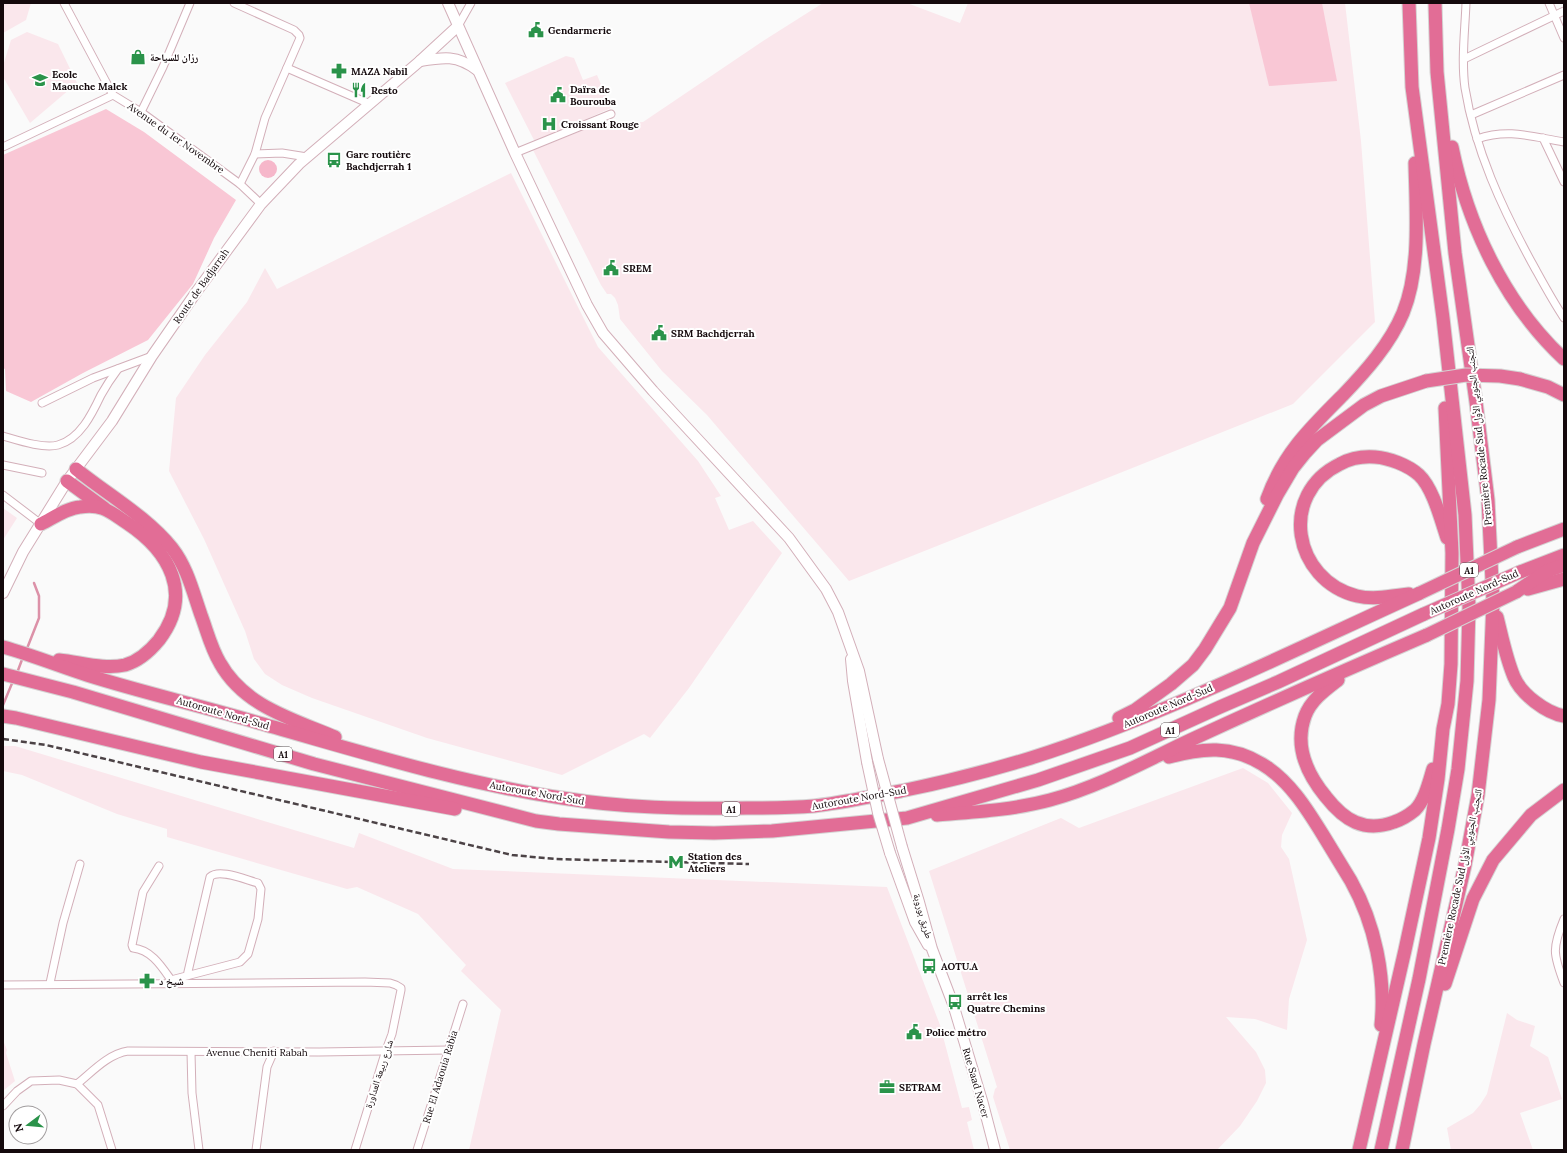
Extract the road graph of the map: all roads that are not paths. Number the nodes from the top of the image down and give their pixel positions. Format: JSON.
{"nodes":[{"id":1,"x":64,"y":3,"type":"edge"},
{"id":2,"x":190,"y":3,"type":"edge"},
{"id":3,"x":234,"y":3,"type":"edge"},
{"id":4,"x":448,"y":3,"type":"edge"},
{"id":5,"x":471,"y":3,"type":"edge"},
{"id":6,"x":1409,"y":3,"type":"edge"},
{"id":7,"x":1435,"y":3,"type":"edge"},
{"id":8,"x":1466,"y":3,"type":"edge"},
{"id":9,"x":1549,"y":3,"type":"edge"},
{"id":10,"x":1564,"y":11,"type":"edge"},
{"id":11,"x":1554,"y":15,"type":"junction"},
{"id":12,"x":458,"y":26,"type":"junction"},
{"id":13,"x":1564,"y":38,"type":"edge"},
{"id":14,"x":1464,"y":59,"type":"junction"},
{"id":15,"x":420,"y":61,"type":"junction"},
{"id":16,"x":287,"y":68,"type":"junction"},
{"id":17,"x":478,"y":71,"type":"junction"},
{"id":18,"x":1437,"y":72,"type":"junction"},
{"id":19,"x":1564,"y":75,"type":"edge"},
{"id":20,"x":1412,"y":87,"type":"junction"},
{"id":21,"x":113,"y":95,"type":"junction"},
{"id":22,"x":370,"y":104,"type":"junction"},
{"id":23,"x":141,"y":112,"type":"junction"},
{"id":24,"x":611,"y":114,"type":"dead end"},
{"id":25,"x":1471,"y":115,"type":"junction"},
{"id":26,"x":1543,"y":138,"type":"junction"},
{"id":27,"x":1477,"y":139,"type":"junction"},
{"id":28,"x":1564,"y":142,"type":"edge"},
{"id":29,"x":3,"y":147,"type":"edge"},
{"id":30,"x":515,"y":153,"type":"junction"},
{"id":31,"x":255,"y":154,"type":"junction"},
{"id":32,"x":307,"y":157,"type":"junction"},
{"id":33,"x":1564,"y":182,"type":"edge"},
{"id":34,"x":240,"y":184,"type":"junction"},
{"id":35,"x":261,"y":204,"type":"junction"},
{"id":36,"x":1442,"y":318,"type":"junction"},
{"id":37,"x":1564,"y":318,"type":"edge"},
{"id":38,"x":152,"y":356,"type":"junction"},
{"id":39,"x":1564,"y":359,"type":"edge"},
{"id":40,"x":118,"y":369,"type":"junction"},
{"id":41,"x":1564,"y":395,"type":"edge"},
{"id":42,"x":42,"y":403,"type":"dead end"},
{"id":43,"x":3,"y":436,"type":"edge"},
{"id":44,"x":3,"y":465,"type":"edge"},
{"id":45,"x":76,"y":469,"type":"junction"},
{"id":46,"x":42,"y":473,"type":"dead end"},
{"id":47,"x":67,"y":481,"type":"junction"},
{"id":48,"x":3,"y":495,"type":"edge"},
{"id":49,"x":104,"y":508,"type":"junction"},
{"id":50,"x":41,"y":524,"type":"junction"},
{"id":51,"x":1564,"y":529,"type":"edge"},
{"id":52,"x":1253,"y":543,"type":"junction"},
{"id":53,"x":1452,"y":553,"type":"junction"},
{"id":54,"x":1564,"y":555,"type":"edge"},
{"id":55,"x":1564,"y":565,"type":"edge"},
{"id":56,"x":1564,"y":579,"type":"edge"},
{"id":57,"x":1516,"y":592,"type":"junction"},
{"id":58,"x":3,"y":593,"type":"edge"},
{"id":59,"x":1420,"y":593,"type":"junction"},
{"id":60,"x":1493,"y":601,"type":"junction"},
{"id":61,"x":3,"y":647,"type":"edge"},
{"id":62,"x":850,"y":649,"type":"junction"},
{"id":63,"x":1392,"y":650,"type":"junction"},
{"id":64,"x":37,"y":657,"type":"junction"},
{"id":65,"x":3,"y":674,"type":"edge"},
{"id":66,"x":3,"y":712,"type":"edge"},
{"id":67,"x":1564,"y":716,"type":"edge"},
{"id":68,"x":9,"y":717,"type":"edge"},
{"id":69,"x":1070,"y":744,"type":"junction"},
{"id":70,"x":1440,"y":748,"type":"junction"},
{"id":71,"x":390,"y":760,"type":"junction"},
{"id":72,"x":1136,"y":767,"type":"junction"},
{"id":73,"x":1564,"y":790,"type":"edge"},
{"id":74,"x":907,"y":818,"type":"junction"},
{"id":75,"x":536,"y":821,"type":"junction"},
{"id":76,"x":80,"y":864,"type":"dead end"},
{"id":77,"x":159,"y":866,"type":"dead end"},
{"id":78,"x":1564,"y":919,"type":"edge"},
{"id":79,"x":932,"y":949,"type":"junction"},
{"id":80,"x":187,"y":976,"type":"junction"},
{"id":81,"x":173,"y":982,"type":"junction"},
{"id":82,"x":50,"y":983,"type":"junction"},
{"id":83,"x":1564,"y":983,"type":"edge"},
{"id":84,"x":3,"y":984,"type":"edge"},
{"id":85,"x":463,"y":1004,"type":"dead end"},
{"id":86,"x":1424,"y":1044,"type":"junction"},
{"id":87,"x":386,"y":1050,"type":"junction"},
{"id":88,"x":448,"y":1050,"type":"junction"},
{"id":89,"x":274,"y":1051,"type":"junction"},
{"id":90,"x":190,"y":1052,"type":"junction"},
{"id":91,"x":77,"y":1084,"type":"junction"},
{"id":92,"x":3,"y":1106,"type":"edge"},
{"id":93,"x":112,"y":1150,"type":"edge"},
{"id":94,"x":199,"y":1150,"type":"edge"},
{"id":95,"x":256,"y":1150,"type":"edge"},
{"id":96,"x":355,"y":1150,"type":"edge"},
{"id":97,"x":417,"y":1150,"type":"edge"},
{"id":98,"x":995,"y":1150,"type":"edge"},
{"id":99,"x":1359,"y":1150,"type":"edge"},
{"id":100,"x":1381,"y":1150,"type":"edge"},
{"id":101,"x":1402,"y":1150,"type":"edge"}],
"edges":[{"from":1,"to":21,"type":"street"},
{"from":2,"to":23,"type":"street"},
{"from":3,"to":16,"type":"street"},
{"from":4,"to":12,"type":"main road"},
{"from":5,"to":12,"type":"street"},
{"from":6,"to":20,"type":"highway","name":"Première Rocade Sud التجنب الجنوبي الأول"},
{"from":7,"to":18,"type":"highway","name":"Première Rocade Sud التجنب الجنوبي الأول"},
{"from":8,"to":14,"type":"street"},
{"from":9,"to":11,"type":"street"},
{"from":10,"to":11,"type":"street"},
{"from":11,"to":13,"type":"street"},
{"from":11,"to":14,"type":"street"},
{"from":12,"to":15,"type":"main road","name":"Route de Badjarrah"},
{"from":12,"to":17,"type":"main road"},
{"from":14,"to":25,"type":"street"},
{"from":15,"to":17,"type":"main road"},
{"from":15,"to":22,"type":"main road","name":"Route de Badjarrah"},
{"from":16,"to":22,"type":"street"},
{"from":16,"to":31,"type":"street"},
{"from":17,"to":30,"type":"main road"},
{"from":18,"to":39,"type":"highway"},
{"from":18,"to":60,"type":"highway","name":"Première Rocade Sud التجنب الجنوبي الأول"},
{"from":19,"to":25,"type":"street"},
{"from":20,"to":36,"type":"highway","name":"Première Rocade Sud التجنب الجنوبي الأول"},
{"from":20,"to":52,"type":"highway"},
{"from":21,"to":23,"type":"street","name":"Avenue du 1er Novembre"},
{"from":21,"to":29,"type":"street"},
{"from":22,"to":32,"type":"main road","name":"Route de Badjarrah"},
{"from":23,"to":34,"type":"street","name":"Avenue du 1er Novembre"},
{"from":24,"to":30,"type":"street"},
{"from":25,"to":27,"type":"street"},
{"from":26,"to":27,"type":"street"},
{"from":26,"to":28,"type":"street"},
{"from":26,"to":33,"type":"street"},
{"from":27,"to":37,"type":"street"},
{"from":30,"to":62,"type":"main road"},
{"from":31,"to":32,"type":"street"},
{"from":31,"to":34,"type":"street"},
{"from":32,"to":35,"type":"main road","name":"Route de Badjarrah"},
{"from":34,"to":35,"type":"street","name":"Avenue du 1er Novembre"},
{"from":35,"to":38,"type":"main road","name":"Route de Badjarrah"},
{"from":36,"to":53,"type":"highway"},
{"from":36,"to":100,"type":"highway","name":"Première Rocade Sud التجنب الجنوبي الأول"},
{"from":38,"to":40,"type":"street"},
{"from":38,"to":45,"type":"main road","name":"Route de Badjarrah"},
{"from":40,"to":42,"type":"street"},
{"from":40,"to":43,"type":"street"},
{"from":41,"to":52,"type":"highway","bridge":true},
{"from":44,"to":46,"type":"street"},
{"from":45,"to":47,"type":"main road","name":"Route de Badjarrah"},
{"from":45,"to":71,"type":"highway"},
{"from":47,"to":49,"type":"highway"},
{"from":47,"to":50,"type":"main road","name":"Route de Badjarrah"},
{"from":48,"to":50,"type":"street"},
{"from":49,"to":50,"type":"highway"},
{"from":49,"to":64,"type":"highway"},
{"from":50,"to":58,"type":"main road","name":"Route de Badjarrah"},
{"from":51,"to":59,"type":"highway","name":"Autoroute Nord-Sud","number":"A1","bridge":true},
{"from":52,"to":69,"type":"highway"},
{"from":53,"to":59,"type":"highway"},
{"from":53,"to":70,"type":"highway"},
{"from":54,"to":74,"type":"highway","name":"Autoroute Nord-Sud","number":"A1","bridge":true},
{"from":55,"to":57,"type":"highway"},
{"from":56,"to":57,"type":"highway"},
{"from":57,"to":63,"type":"highway","bridge":true},
{"from":59,"to":69,"type":"highway","name":"Autoroute Nord-Sud","number":"A1"},
{"from":60,"to":67,"type":"highway"},
{"from":60,"to":86,"type":"highway","name":"Première Rocade Sud التجنب الجنوبي الأول"},
{"from":61,"to":64,"type":"highway","name":"Autoroute Nord-Sud","number":"A1"},
{"from":62,"to":79,"type":"main road","name":"طريق بوروبة","bridge":true},
{"from":62,"to":79,"type":"main road","name":"طريق بوروبة","bridge":true},
{"from":63,"to":70,"type":"highway"},
{"from":63,"to":72,"type":"highway"},
{"from":64,"to":71,"type":"highway","name":"Autoroute Nord-Sud","number":"A1"},
{"from":65,"to":75,"type":"highway","name":"Autoroute Nord-Sud","number":"A1"},
{"from":66,"to":68,"type":"highway"},
{"from":68,"to":75,"type":"highway"},
{"from":69,"to":71,"type":"highway","name":"Autoroute Nord-Sud","number":"A1"},
{"from":70,"to":99,"type":"highway"},
{"from":72,"to":74,"type":"highway"},
{"from":72,"to":99,"type":"highway"},
{"from":73,"to":86,"type":"highway"},
{"from":74,"to":75,"type":"highway","name":"Autoroute Nord-Sud","number":"A1"},
{"from":76,"to":82,"type":"street"},
{"from":77,"to":81,"type":"street"},
{"from":78,"to":83,"type":"street"},
{"from":79,"to":98,"type":"main road","name":"Rue Saad Nacer"},
{"from":80,"to":80,"type":"street"},
{"from":80,"to":81,"type":"street"},
{"from":81,"to":82,"type":"street"},
{"from":81,"to":87,"type":"street","name":"شارع ربيعة العداورة"},
{"from":82,"to":84,"type":"street"},
{"from":85,"to":88,"type":"street","name":"Rue El Adaouia Rabia"},
{"from":86,"to":101,"type":"highway","name":"Première Rocade Sud التجنب الجنوبي الأول"},
{"from":87,"to":88,"type":"street","name":"Avenue Cheniti Rabah"},
{"from":87,"to":89,"type":"street","name":"Avenue Cheniti Rabah"},
{"from":87,"to":96,"type":"street","name":"شارع ربيعة العداورة"},
{"from":88,"to":97,"type":"street","name":"Rue El Adaouia Rabia"},
{"from":89,"to":90,"type":"street","name":"Avenue Cheniti Rabah"},
{"from":89,"to":95,"type":"street"},
{"from":90,"to":91,"type":"street","name":"Avenue Cheniti Rabah"},
{"from":90,"to":94,"type":"street"},
{"from":91,"to":92,"type":"street"},
{"from":91,"to":93,"type":"street"}]}
